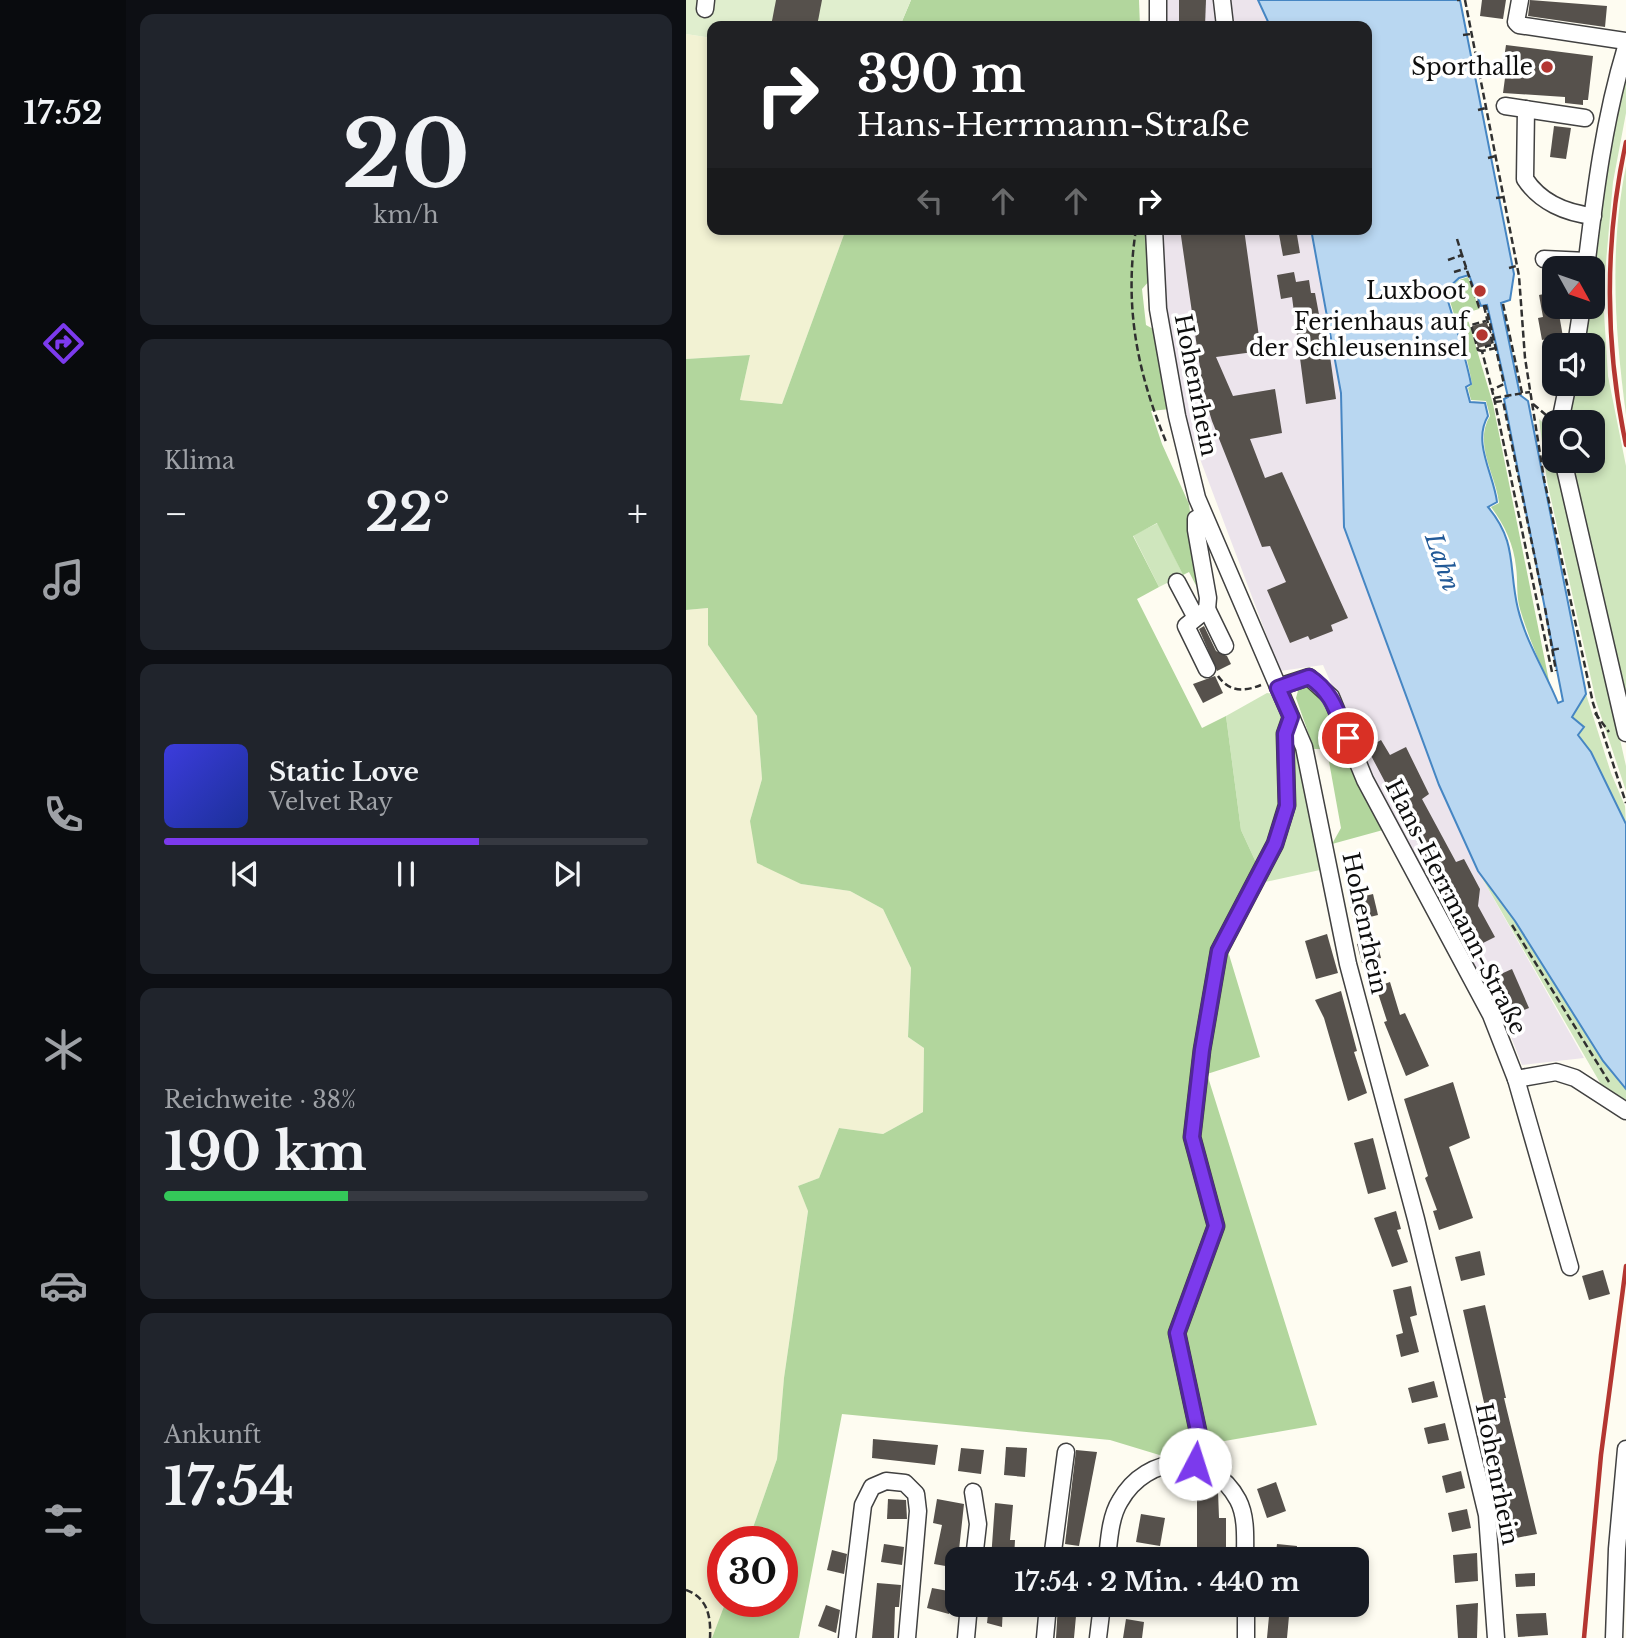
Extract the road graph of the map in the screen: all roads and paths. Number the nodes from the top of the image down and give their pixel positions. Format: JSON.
{"nodes":[{"id":1,"x":1158,"y":0,"type":"edge"},
{"id":2,"x":1222,"y":0,"type":"edge"},
{"id":3,"x":1465,"y":0,"type":"edge"},
{"id":4,"x":1520,"y":0,"type":"edge"},
{"id":5,"x":1158,"y":21,"type":"edge"},
{"id":6,"x":1224,"y":21,"type":"edge"},
{"id":7,"x":1471,"y":34,"type":"junction"},
{"id":8,"x":1463,"y":35,"type":"dead end"},
{"id":9,"x":1626,"y":41,"type":"edge"},
{"id":10,"x":1626,"y":47,"type":"edge"},
{"id":11,"x":1480,"y":75,"type":"junction"},
{"id":12,"x":1471,"y":76,"type":"dead end"},
{"id":13,"x":1505,"y":106,"type":"dead end"},
{"id":14,"x":1486,"y":108,"type":"junction"},
{"id":15,"x":1526,"y":109,"type":"junction"},
{"id":16,"x":1478,"y":110,"type":"dead end"},
{"id":17,"x":1585,"y":118,"type":"dead end"},
{"id":18,"x":1496,"y":156,"type":"junction"},
{"id":19,"x":1488,"y":158,"type":"dead end"},
{"id":20,"x":1504,"y":197,"type":"junction"},
{"id":21,"x":1496,"y":198,"type":"dead end"},
{"id":22,"x":1593,"y":216,"type":"junction"},
{"id":23,"x":1135,"y":235,"type":"edge"},
{"id":24,"x":1154,"y":235,"type":"edge"},
{"id":25,"x":1457,"y":239,"type":"dead end"},
{"id":26,"x":1462,"y":255,"type":"junction"},
{"id":27,"x":1588,"y":256,"type":"edge"},
{"id":28,"x":1448,"y":260,"type":"dead end"},
{"id":29,"x":1516,"y":266,"type":"junction"},
{"id":30,"x":1467,"y":268,"type":"junction"},
{"id":31,"x":1509,"y":268,"type":"dead end"},
{"id":32,"x":1454,"y":272,"type":"dead end"},
{"id":33,"x":1503,"y":304,"type":"dead end"},
{"id":34,"x":1484,"y":306,"type":"junction"},
{"id":35,"x":1486,"y":321,"type":"junction"},
{"id":36,"x":1496,"y":348,"type":"junction"},
{"id":37,"x":1487,"y":350,"type":"junction"},
{"id":38,"x":1482,"y":351,"type":"junction"},
{"id":39,"x":1492,"y":390,"type":"junction"},
{"id":40,"x":1530,"y":392,"type":"junction"},
{"id":41,"x":1522,"y":393,"type":"junction"},
{"id":42,"x":1495,"y":400,"type":"junction"},
{"id":43,"x":1532,"y":403,"type":"junction"},
{"id":44,"x":1542,"y":412,"type":"edge"},
{"id":45,"x":1510,"y":430,"type":"junction"},
{"id":46,"x":1502,"y":432,"type":"junction"},
{"id":47,"x":1170,"y":451,"type":"dead end"},
{"id":48,"x":1566,"y":473,"type":"edge"},
{"id":49,"x":1521,"y":487,"type":"junction"},
{"id":50,"x":1514,"y":488,"type":"junction"},
{"id":51,"x":1203,"y":515,"type":"junction"},
{"id":52,"x":1532,"y":541,"type":"junction"},
{"id":53,"x":1524,"y":542,"type":"junction"},
{"id":54,"x":1177,"y":582,"type":"dead end"},
{"id":55,"x":1543,"y":598,"type":"dead end"},
{"id":56,"x":1545,"y":608,"type":"dead end"},
{"id":57,"x":1201,"y":612,"type":"junction"},
{"id":58,"x":1549,"y":634,"type":"junction"},
{"id":59,"x":1544,"y":635,"type":"junction"},
{"id":60,"x":1225,"y":646,"type":"dead end"},
{"id":61,"x":1562,"y":648,"type":"dead end"},
{"id":62,"x":1552,"y":650,"type":"junction"},
{"id":63,"x":1207,"y":669,"type":"joint"},
{"id":64,"x":1271,"y":683,"type":"junction"},
{"id":65,"x":1291,"y":717,"type":"junction"},
{"id":66,"x":1626,"y":733,"type":"edge"},
{"id":67,"x":1626,"y":803,"type":"edge"},
{"id":68,"x":1513,"y":925,"type":"dead end"},
{"id":69,"x":1516,"y":1079,"type":"junction"},
{"id":70,"x":1624,"y":1109,"type":"edge"},
{"id":71,"x":1570,"y":1267,"type":"dead end"},
{"id":72,"x":1626,"y":1449,"type":"edge"},
{"id":73,"x":1066,"y":1452,"type":"dead end"},
{"id":74,"x":1195,"y":1464,"type":"junction"},
{"id":75,"x":973,"y":1492,"type":"dead end"},
{"id":76,"x":975,"y":1547,"type":"edge"},
{"id":77,"x":1054,"y":1547,"type":"edge"},
{"id":78,"x":1108,"y":1547,"type":"edge"},
{"id":79,"x":1245,"y":1547,"type":"edge"},
{"id":80,"x":686,"y":1590,"type":"edge"},
{"id":81,"x":968,"y":1617,"type":"edge"},
{"id":82,"x":1047,"y":1617,"type":"edge"},
{"id":83,"x":1101,"y":1617,"type":"edge"},
{"id":84,"x":1246,"y":1617,"type":"edge"},
{"id":85,"x":710,"y":1638,"type":"edge"},
{"id":86,"x":847,"y":1638,"type":"edge"},
{"id":87,"x":907,"y":1638,"type":"edge"},
{"id":88,"x":966,"y":1638,"type":"edge"},
{"id":89,"x":1045,"y":1638,"type":"edge"},
{"id":90,"x":1098,"y":1638,"type":"edge"},
{"id":91,"x":1246,"y":1638,"type":"edge"},
{"id":92,"x":1496,"y":1638,"type":"edge"},
{"id":93,"x":1614,"y":1638,"type":"edge"}],
"edges":[{"from":1,"to":5,"type":"street"},
{"from":2,"to":6,"type":"street"},
{"from":3,"to":7,"type":"path"},
{"from":4,"to":9,"type":"street"},
{"from":7,"to":8,"type":"path"},
{"from":7,"to":11,"type":"path"},
{"from":10,"to":22,"type":"street"},
{"from":11,"to":12,"type":"path"},
{"from":11,"to":14,"type":"path"},
{"from":13,"to":15,"type":"street"},
{"from":14,"to":16,"type":"path"},
{"from":14,"to":18,"type":"path"},
{"from":15,"to":17,"type":"street"},
{"from":15,"to":22,"type":"street"},
{"from":18,"to":19,"type":"path"},
{"from":18,"to":20,"type":"path"},
{"from":20,"to":21,"type":"path"},
{"from":20,"to":29,"type":"path"},
{"from":22,"to":27,"type":"street"},
{"from":23,"to":47,"type":"path"},
{"from":24,"to":51,"type":"street","name":"Hohenrhein"},
{"from":25,"to":26,"type":"path"},
{"from":26,"to":28,"type":"path"},
{"from":26,"to":30,"type":"path"},
{"from":29,"to":31,"type":"path"},
{"from":29,"to":40,"type":"path"},
{"from":30,"to":32,"type":"path"},
{"from":30,"to":34,"type":"path"},
{"from":33,"to":41,"type":"path"},
{"from":34,"to":35,"type":"path"},
{"from":34,"to":36,"type":"path"},
{"from":35,"to":37,"type":"path"},
{"from":35,"to":38,"type":"path"},
{"from":36,"to":37,"type":"path"},
{"from":36,"to":39,"type":"path"},
{"from":37,"to":38,"type":"path"},
{"from":38,"to":39,"type":"path"},
{"from":39,"to":42,"type":"path"},
{"from":40,"to":41,"type":"path"},
{"from":40,"to":43,"type":"path"},
{"from":41,"to":42,"type":"path"},
{"from":42,"to":45,"type":"path"},
{"from":42,"to":46,"type":"path"},
{"from":43,"to":44,"type":"path"},
{"from":43,"to":67,"type":"path"},
{"from":45,"to":46,"type":"path"},
{"from":45,"to":49,"type":"path"},
{"from":46,"to":50,"type":"path"},
{"from":48,"to":66,"type":"street"},
{"from":49,"to":50,"type":"path"},
{"from":49,"to":52,"type":"path"},
{"from":50,"to":53,"type":"path"},
{"from":51,"to":57,"type":"street"},
{"from":51,"to":64,"type":"street","name":"Hohenrhein"},
{"from":52,"to":53,"type":"path"},
{"from":52,"to":55,"type":"path"},
{"from":53,"to":59,"type":"path"},
{"from":54,"to":57,"type":"street"},
{"from":56,"to":58,"type":"path"},
{"from":57,"to":60,"type":"street"},
{"from":57,"to":63,"type":"street"},
{"from":58,"to":59,"type":"path"},
{"from":58,"to":62,"type":"path"},
{"from":59,"to":62,"type":"path"},
{"from":61,"to":62,"type":"path"},
{"from":63,"to":64,"type":"path"},
{"from":64,"to":65,"type":"street","name":"Hohenrhein"},
{"from":64,"to":69,"type":"street","name":"Hans-Herrmann-Straße"},
{"from":65,"to":74,"type":"street"},
{"from":65,"to":92,"type":"street","name":"Hohenrhein"},
{"from":68,"to":70,"type":"path"},
{"from":69,"to":70,"type":"street"},
{"from":69,"to":71,"type":"street","name":"Hans-Herrmann-Straße"},
{"from":72,"to":93,"type":"street"},
{"from":73,"to":77,"type":"street"},
{"from":74,"to":78,"type":"street"},
{"from":74,"to":79,"type":"street"},
{"from":75,"to":76,"type":"street"},
{"from":80,"to":85,"type":"path"},
{"from":81,"to":88,"type":"street"},
{"from":82,"to":89,"type":"street"},
{"from":83,"to":90,"type":"street"},
{"from":84,"to":91,"type":"street"},
{"from":86,"to":87,"type":"street"}]}
